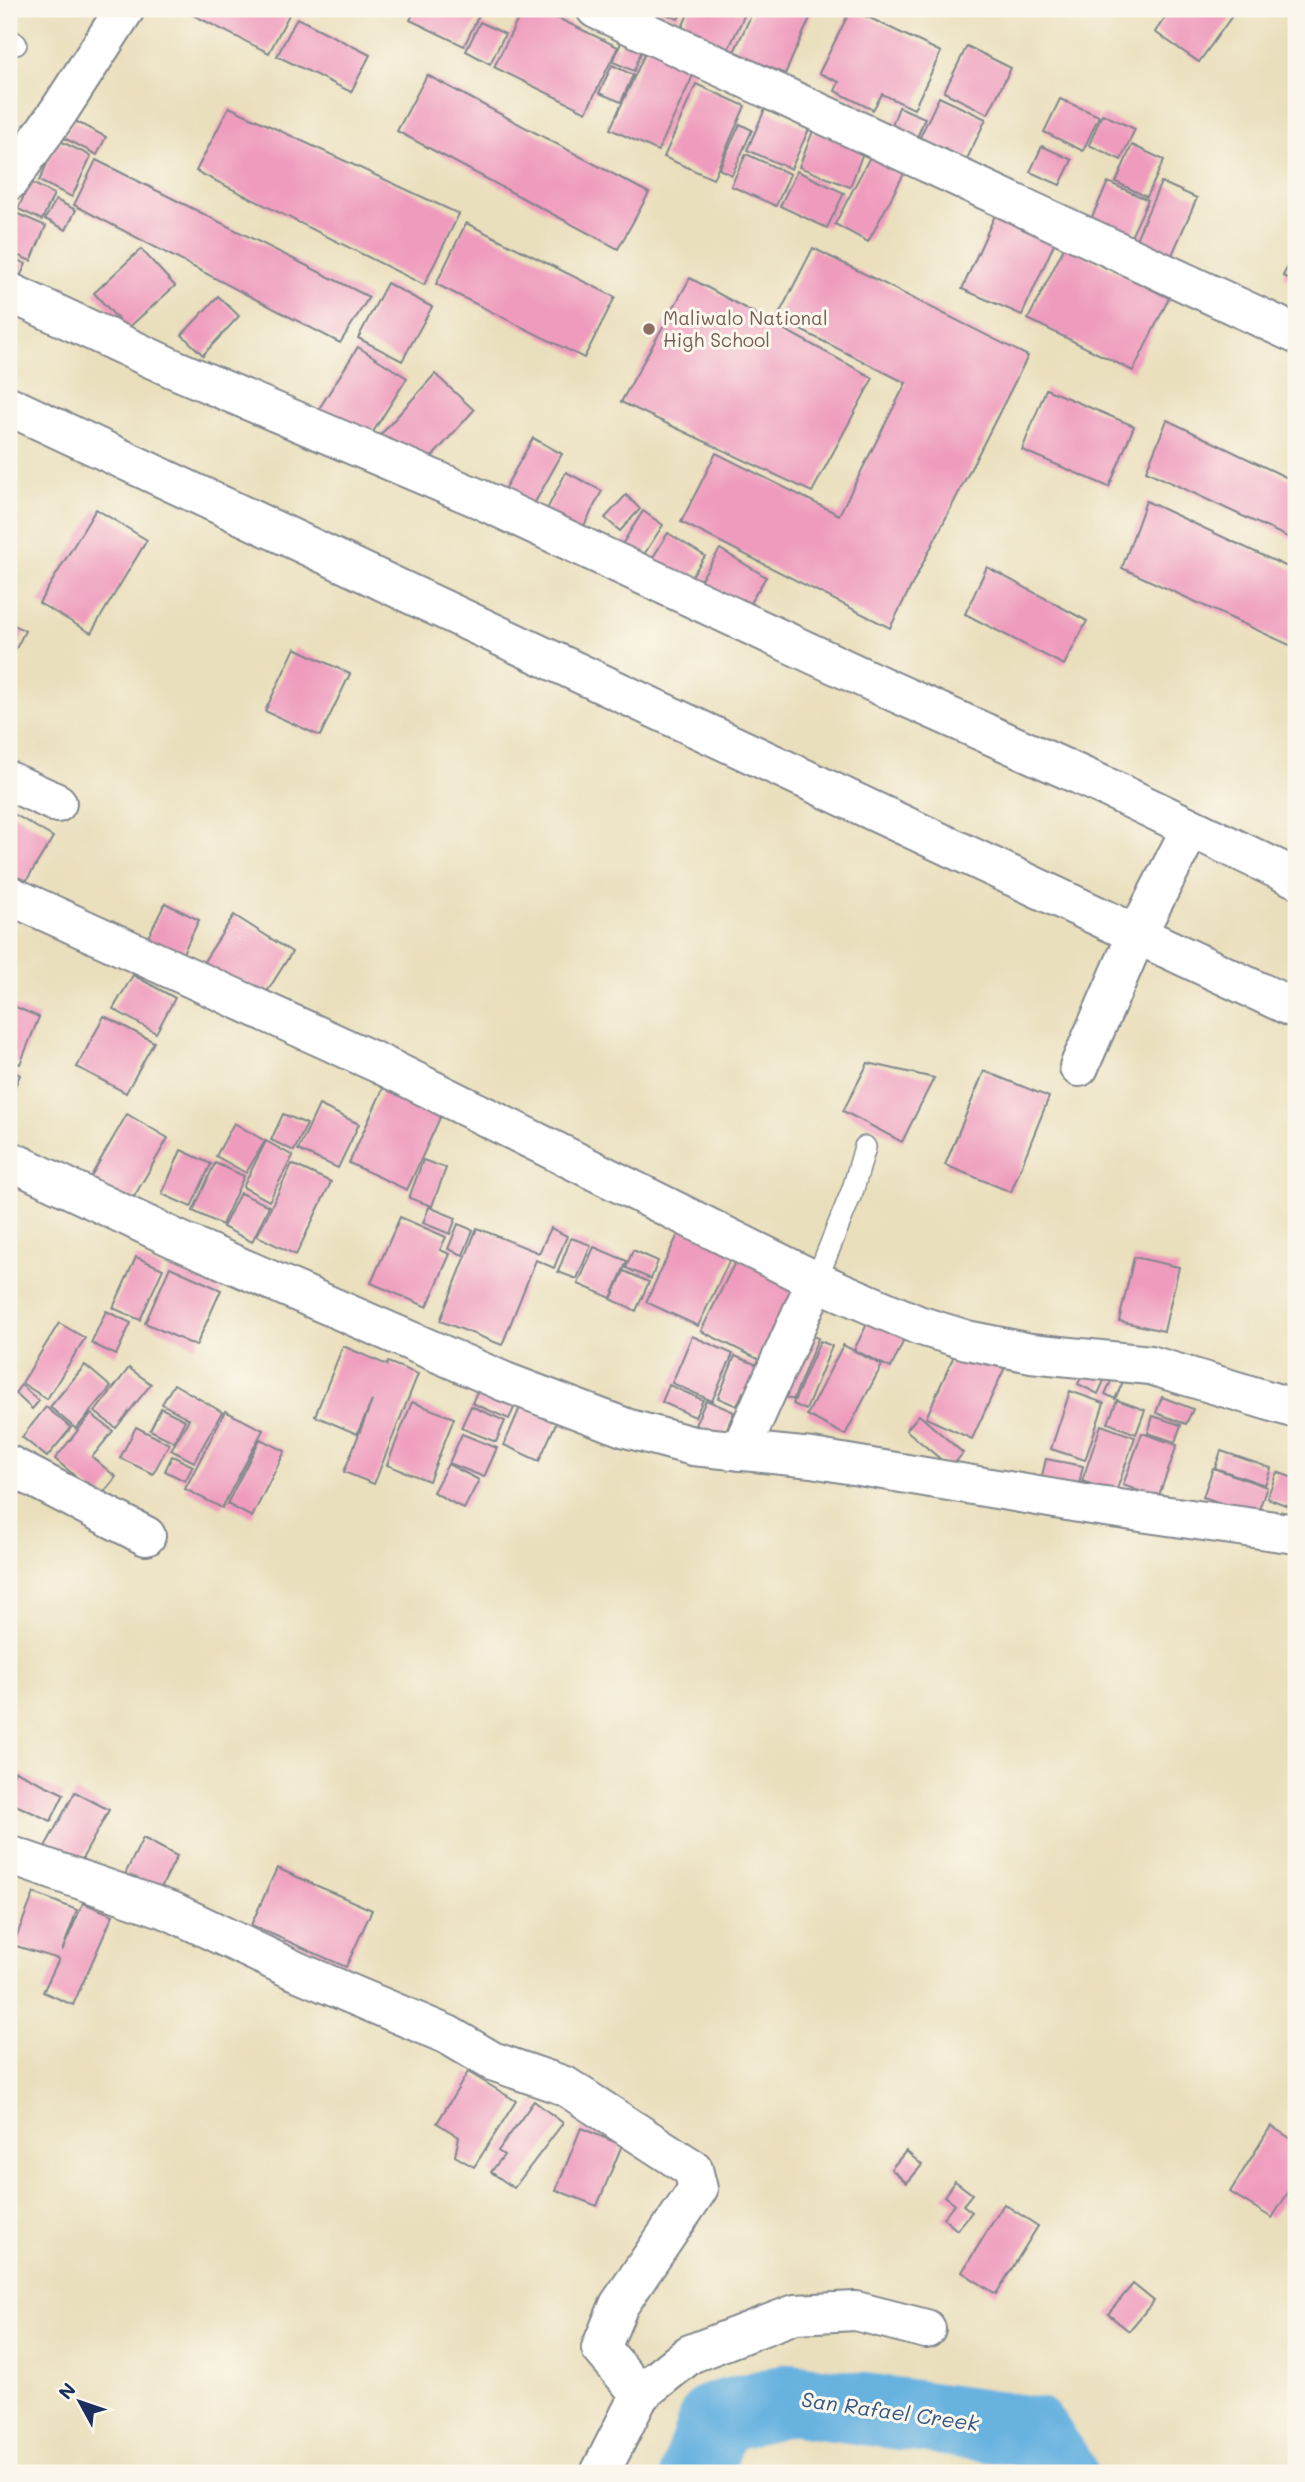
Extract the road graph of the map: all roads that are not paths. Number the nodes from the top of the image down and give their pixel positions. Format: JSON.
{"nodes":[{"id":1,"x":125,"y":9,"type":"edge"},
{"id":2,"x":596,"y":9,"type":"edge"},
{"id":3,"x":9,"y":181,"type":"edge"},
{"id":4,"x":9,"y":292,"type":"edge"},
{"id":5,"x":1296,"y":334,"type":"edge"},
{"id":6,"x":9,"y":406,"type":"edge"},
{"id":7,"x":9,"y":781,"type":"edge"},
{"id":8,"x":57,"y":803,"type":"dead end"},
{"id":9,"x":1191,"y":828,"type":"junction"},
{"id":10,"x":1296,"y":877,"type":"edge"},
{"id":11,"x":9,"y":895,"type":"edge"},
{"id":12,"x":1137,"y":934,"type":"junction"},
{"id":13,"x":1296,"y":1009,"type":"edge"},
{"id":14,"x":1079,"y":1067,"type":"dead end"},
{"id":15,"x":865,"y":1147,"type":"dead end"},
{"id":16,"x":9,"y":1160,"type":"edge"},
{"id":17,"x":816,"y":1281,"type":"junction"},
{"id":18,"x":1296,"y":1409,"type":"edge"},
{"id":19,"x":740,"y":1451,"type":"junction"},
{"id":20,"x":9,"y":1465,"type":"edge"},
{"id":21,"x":1296,"y":1534,"type":"edge"},
{"id":22,"x":146,"y":1536,"type":"dead end"},
{"id":23,"x":9,"y":1855,"type":"edge"},
{"id":24,"x":926,"y":2329,"type":"dead end"},
{"id":25,"x":640,"y":2394,"type":"junction"},
{"id":26,"x":600,"y":2473,"type":"edge"}],
"edges":[{"from":1,"to":3,"type":"street"},
{"from":2,"to":5,"type":"street"},
{"from":4,"to":9,"type":"street"},
{"from":6,"to":12,"type":"street"},
{"from":7,"to":8,"type":"street"},
{"from":9,"to":10,"type":"street"},
{"from":9,"to":12,"type":"street"},
{"from":11,"to":17,"type":"street"},
{"from":12,"to":13,"type":"street"},
{"from":12,"to":14,"type":"street"},
{"from":15,"to":17,"type":"lane"},
{"from":16,"to":19,"type":"street"},
{"from":17,"to":18,"type":"street"},
{"from":17,"to":19,"type":"street"},
{"from":19,"to":21,"type":"street"},
{"from":20,"to":22,"type":"street"},
{"from":23,"to":25,"type":"street"},
{"from":24,"to":25,"type":"street"},
{"from":25,"to":26,"type":"street"}]}
